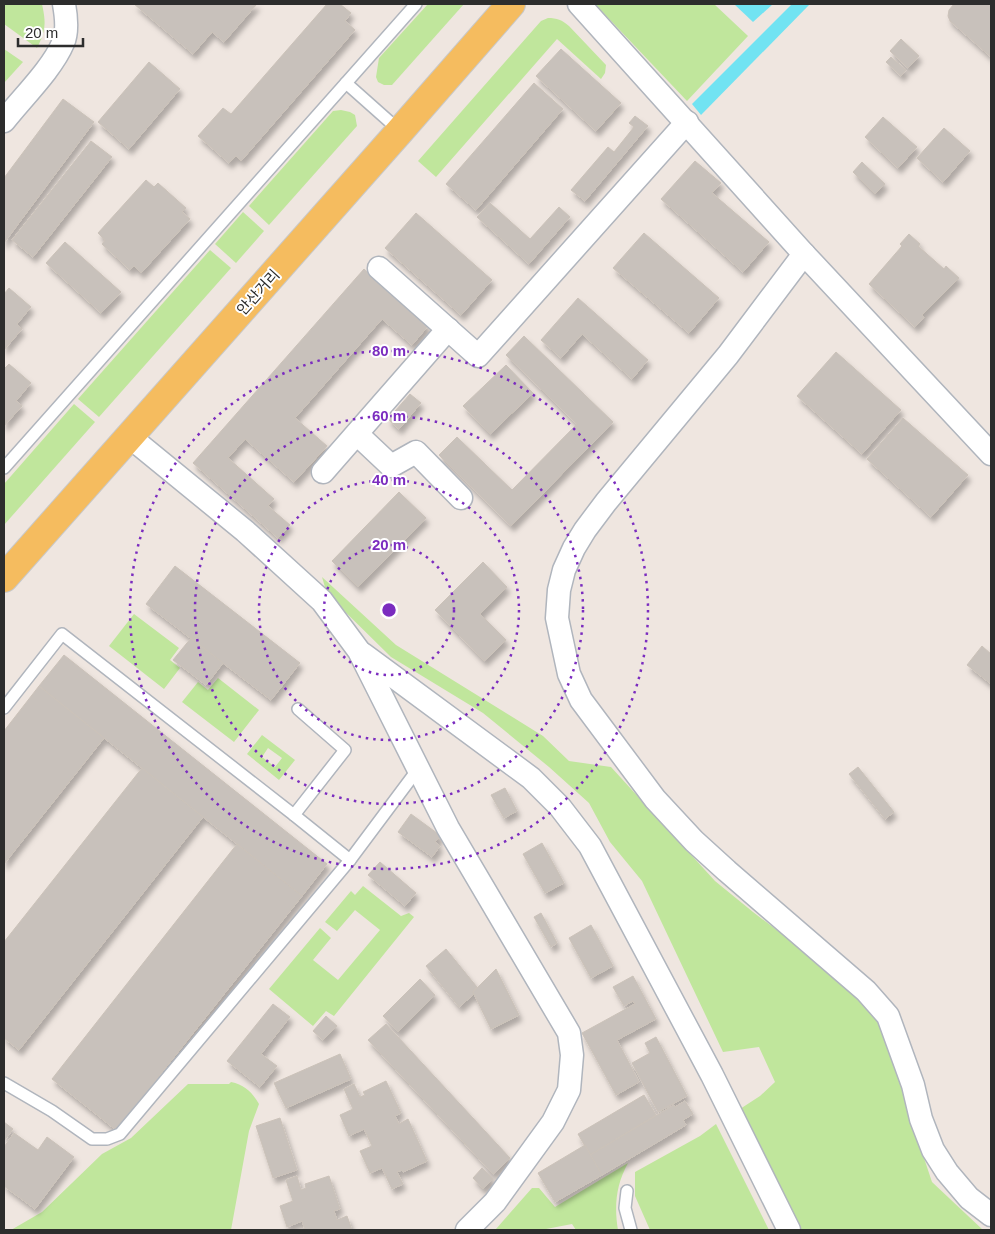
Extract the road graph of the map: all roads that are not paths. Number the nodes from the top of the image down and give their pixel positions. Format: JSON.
{"nodes":[{"id":1,"x":64,"y":4,"type":"edge"},
{"id":2,"x":416,"y":4,"type":"edge"},
{"id":3,"x":511,"y":4,"type":"edge"},
{"id":4,"x":579,"y":4,"type":"edge"},
{"id":5,"x":346,"y":83,"type":"junction"},
{"id":6,"x":4,"y":121,"type":"edge"},
{"id":7,"x":686,"y":122,"type":"junction"},
{"id":8,"x":400,"y":131,"type":"junction"},
{"id":9,"x":804,"y":254,"type":"junction"},
{"id":10,"x":379,"y":268,"type":"dead end"},
{"id":11,"x":448,"y":329,"type":"junction"},
{"id":12,"x":357,"y":434,"type":"junction"},
{"id":13,"x":130,"y":436,"type":"junction"},
{"id":14,"x":991,"y":454,"type":"edge"},
{"id":15,"x":4,"y":468,"type":"edge"},
{"id":16,"x":323,"y":472,"type":"dead end"},
{"id":17,"x":461,"y":498,"type":"dead end"},
{"id":18,"x":4,"y":577,"type":"edge"},
{"id":19,"x":359,"y":651,"type":"junction"},
{"id":20,"x":4,"y":708,"type":"edge"},
{"id":21,"x":298,"y":710,"type":"dead end"},
{"id":22,"x":418,"y":769,"type":"junction"},
{"id":23,"x":294,"y":814,"type":"junction"},
{"id":24,"x":350,"y":860,"type":"junction"},
{"id":25,"x":4,"y":1083,"type":"edge"},
{"id":26,"x":627,"y":1191,"type":"dead end"},
{"id":27,"x":991,"y":1215,"type":"edge"},
{"id":28,"x":473,"y":1228,"type":"edge"},
{"id":29,"x":630,"y":1230,"type":"edge"},
{"id":30,"x":789,"y":1230,"type":"edge"}],
"edges":[{"from":1,"to":6,"type":"street"},
{"from":2,"to":5,"type":"lane"},
{"from":3,"to":8,"type":"main road","name":"안산거리"},
{"from":4,"to":7,"type":"street"},
{"from":5,"to":8,"type":"lane"},
{"from":5,"to":15,"type":"lane"},
{"from":7,"to":9,"type":"street"},
{"from":7,"to":11,"type":"street"},
{"from":8,"to":13,"type":"main road","name":"안산거리"},
{"from":9,"to":14,"type":"street"},
{"from":9,"to":27,"type":"street"},
{"from":10,"to":11,"type":"street"},
{"from":11,"to":12,"type":"street"},
{"from":12,"to":16,"type":"street"},
{"from":12,"to":17,"type":"street"},
{"from":13,"to":18,"type":"main road","name":"안산거리"},
{"from":13,"to":19,"type":"street"},
{"from":19,"to":22,"type":"street"},
{"from":19,"to":30,"type":"street"},
{"from":20,"to":23,"type":"lane"},
{"from":21,"to":23,"type":"lane"},
{"from":22,"to":24,"type":"lane"},
{"from":22,"to":28,"type":"street"},
{"from":23,"to":24,"type":"lane"},
{"from":24,"to":25,"type":"lane"},
{"from":26,"to":29,"type":"lane"}]}
